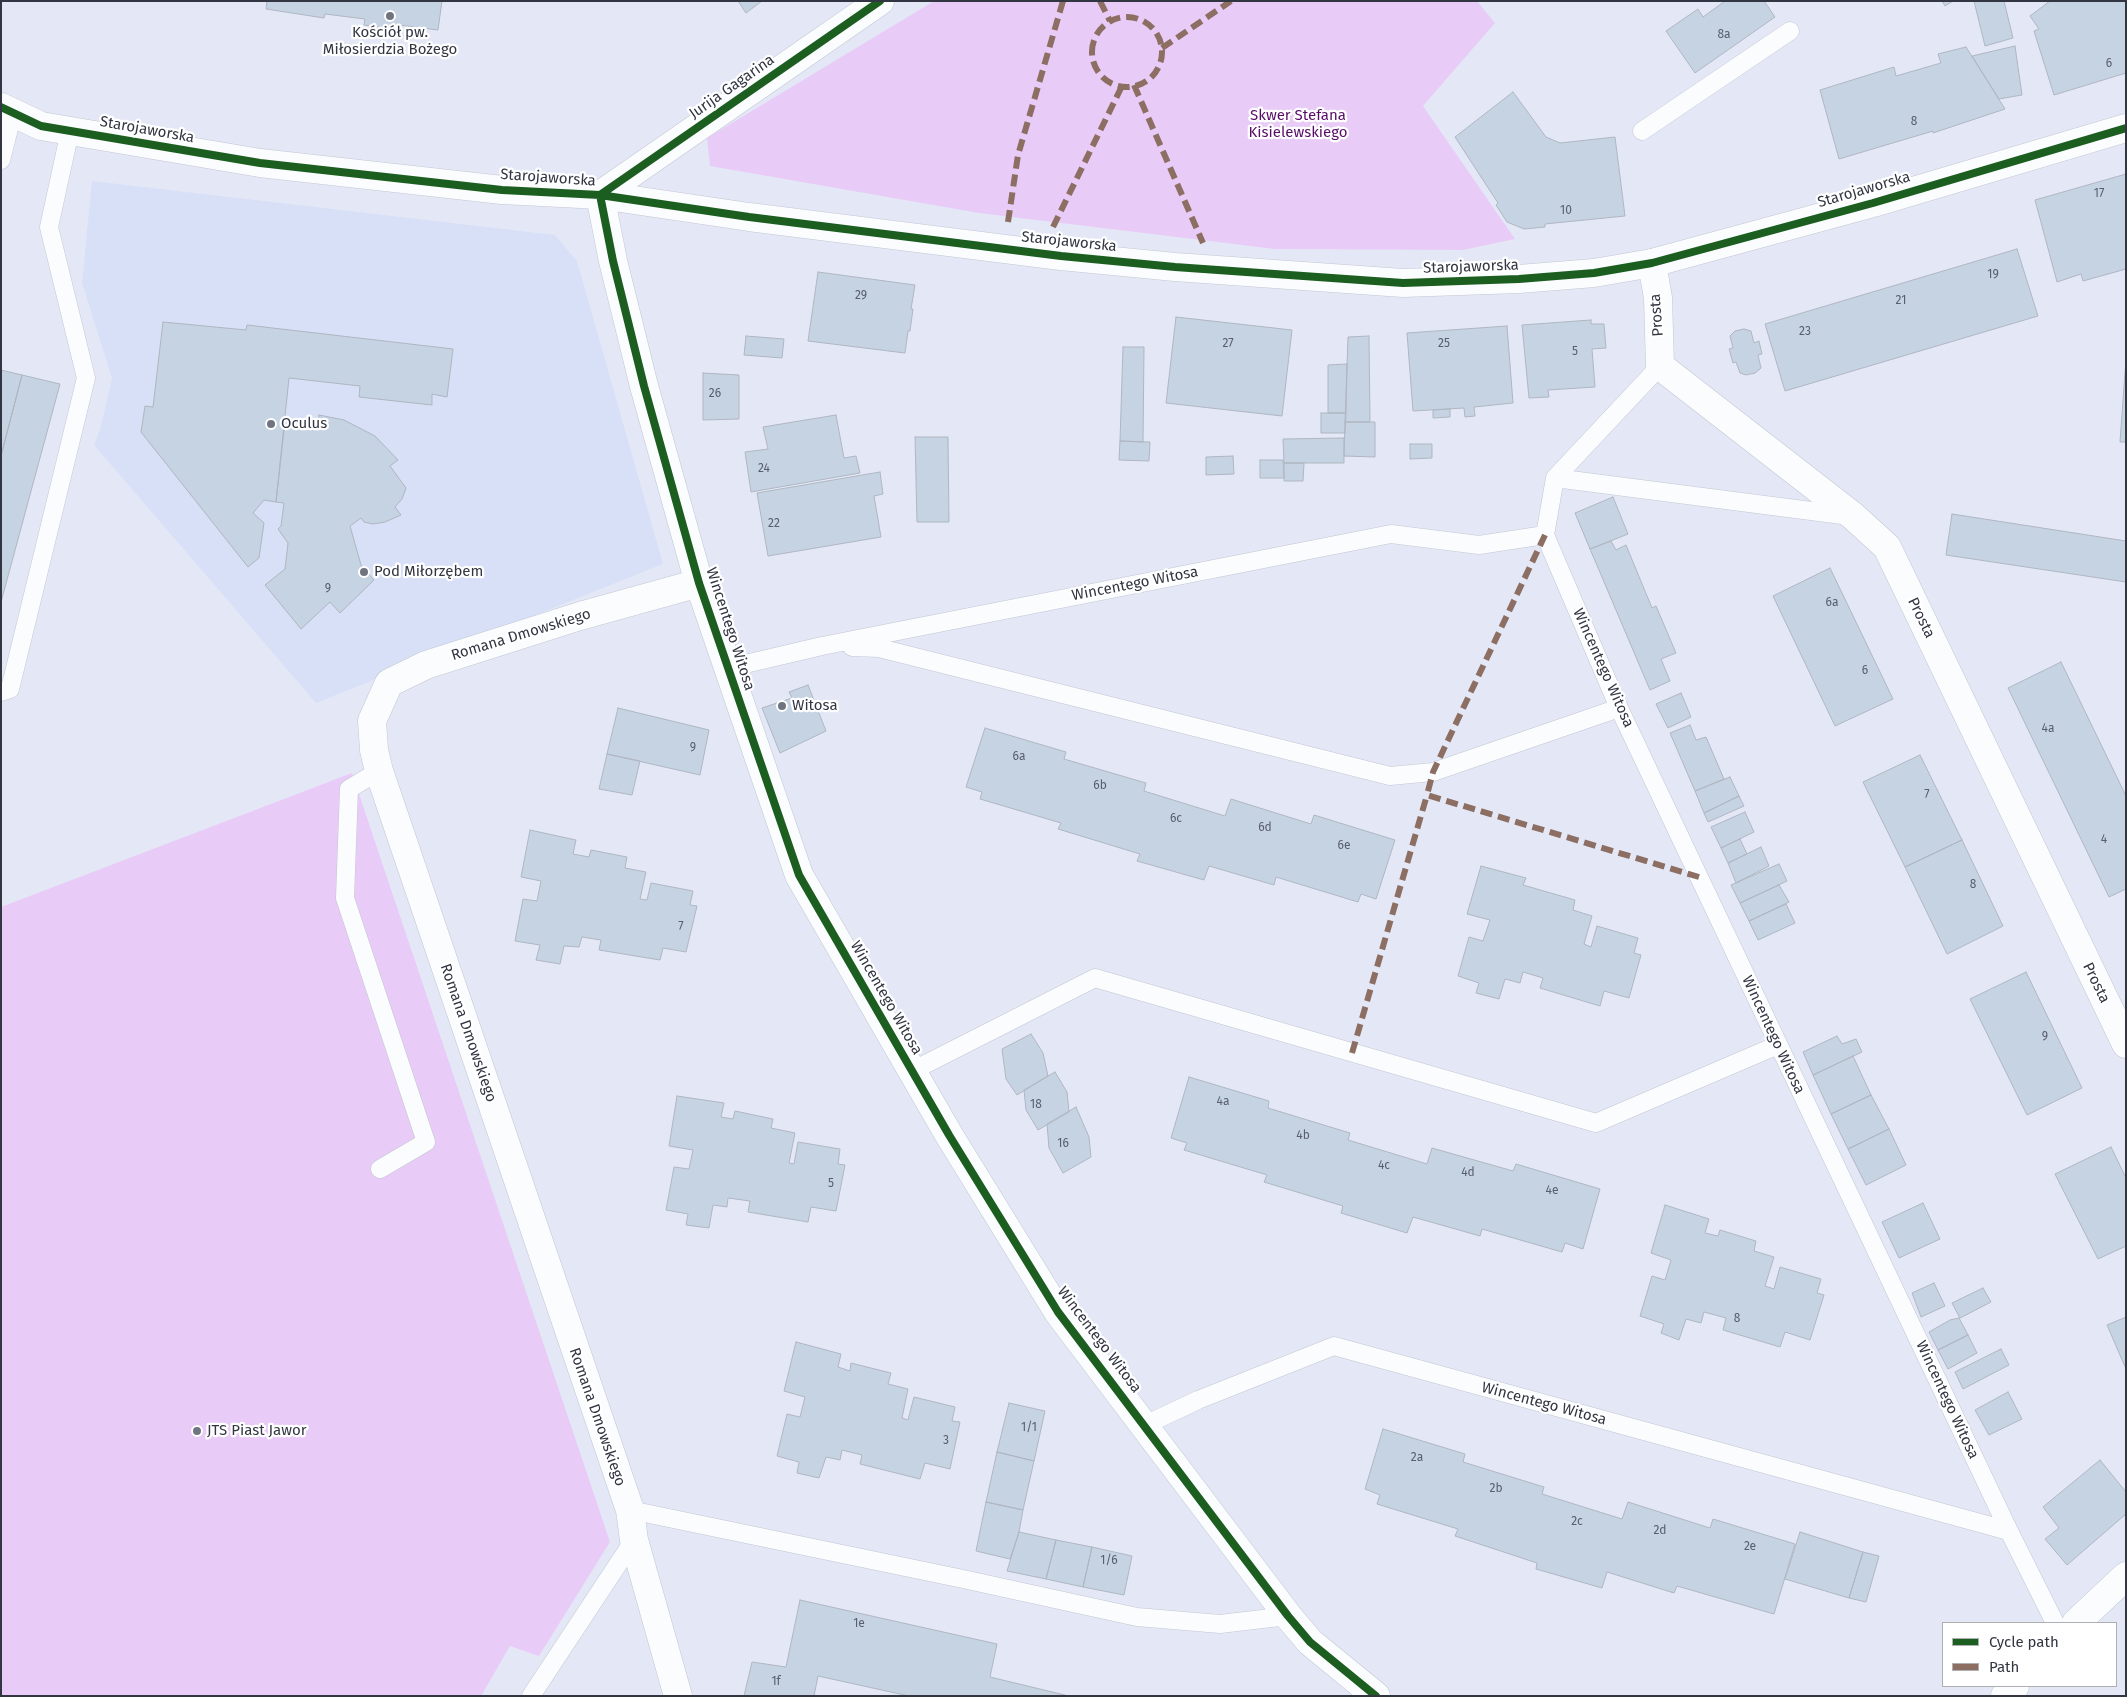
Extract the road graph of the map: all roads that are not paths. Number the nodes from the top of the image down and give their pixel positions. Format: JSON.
{"nodes":[{"id":1,"x":880,"y":1,"type":"edge"},
{"id":2,"x":1790,"y":31,"type":"dead end"},
{"id":3,"x":7,"y":110,"type":"edge"},
{"id":4,"x":2126,"y":128,"type":"edge"},
{"id":5,"x":70,"y":131,"type":"junction"},
{"id":6,"x":1642,"y":131,"type":"dead end"},
{"id":7,"x":1,"y":160,"type":"edge"},
{"id":8,"x":600,"y":195,"type":"junction"},
{"id":9,"x":1652,"y":263,"type":"junction"},
{"id":10,"x":1660,"y":366,"type":"junction"},
{"id":11,"x":1554,"y":478,"type":"junction"},
{"id":12,"x":1853,"y":516,"type":"junction"},
{"id":13,"x":1544,"y":536,"type":"junction"},
{"id":14,"x":699,"y":583,"type":"junction"},
{"id":15,"x":822,"y":646,"type":"junction"},
{"id":16,"x":728,"y":668,"type":"junction"},
{"id":17,"x":1,"y":692,"type":"edge"},
{"id":18,"x":1620,"y":708,"type":"junction"},
{"id":19,"x":380,"y":771,"type":"junction"},
{"id":20,"x":2126,"y":1044,"type":"edge"},
{"id":21,"x":1778,"y":1045,"type":"junction"},
{"id":22,"x":912,"y":1071,"type":"junction"},
{"id":23,"x":380,"y":1169,"type":"dead end"},
{"id":24,"x":1145,"y":1425,"type":"junction"},
{"id":25,"x":630,"y":1510,"type":"junction"},
{"id":26,"x":2009,"y":1531,"type":"junction"},
{"id":27,"x":634,"y":1540,"type":"junction"},
{"id":28,"x":2126,"y":1576,"type":"edge"},
{"id":29,"x":1288,"y":1616,"type":"junction"},
{"id":30,"x":2054,"y":1622,"type":"edge"},
{"id":31,"x":2077,"y":1622,"type":"edge"},
{"id":32,"x":2014,"y":1687,"type":"edge"},
{"id":33,"x":531,"y":1696,"type":"edge"},
{"id":34,"x":678,"y":1696,"type":"edge"},
{"id":35,"x":1376,"y":1696,"type":"edge"},
{"id":36,"x":2005,"y":1696,"type":"edge"}],
"edges":[{"from":1,"to":8,"type":"street","name":"Jurija Gagarina"},
{"from":2,"to":6,"type":"lane"},
{"from":3,"to":5,"type":"street","name":"Starojaworska"},
{"from":3,"to":7,"type":"lane"},
{"from":4,"to":9,"type":"street","name":"Starojaworska"},
{"from":5,"to":8,"type":"street","name":"Starojaworska"},
{"from":5,"to":17,"type":"lane"},
{"from":8,"to":9,"type":"street","name":"Starojaworska"},
{"from":8,"to":14,"type":"street","name":"Wincentego Witosa"},
{"from":9,"to":10,"type":"street","name":"Prosta"},
{"from":10,"to":11,"type":"lane"},
{"from":10,"to":12,"type":"street","name":"Prosta"},
{"from":11,"to":12,"type":"lane"},
{"from":11,"to":13,"type":"lane"},
{"from":12,"to":20,"type":"street","name":"Prosta"},
{"from":13,"to":15,"type":"lane","name":"Wincentego Witosa"},
{"from":13,"to":18,"type":"lane","name":"Wincentego Witosa"},
{"from":14,"to":16,"type":"street","name":"Wincentego Witosa"},
{"from":14,"to":19,"type":"street","name":"Romana Dmowskiego"},
{"from":15,"to":16,"type":"lane","name":"Wincentego Witosa"},
{"from":15,"to":18,"type":"lane"},
{"from":16,"to":22,"type":"street","name":"Wincentego Witosa"},
{"from":18,"to":21,"type":"lane","name":"Wincentego Witosa"},
{"from":19,"to":23,"type":"lane"},
{"from":19,"to":25,"type":"street","name":"Romana Dmowskiego"},
{"from":21,"to":22,"type":"lane"},
{"from":21,"to":26,"type":"lane","name":"Wincentego Witosa"},
{"from":22,"to":24,"type":"street","name":"Wincentego Witosa"},
{"from":24,"to":26,"type":"lane","name":"Wincentego Witosa"},
{"from":24,"to":29,"type":"street","name":"Wincentego Witosa"},
{"from":25,"to":27,"type":"street","name":"Romana Dmowskiego"},
{"from":25,"to":29,"type":"lane"},
{"from":26,"to":30,"type":"lane","name":"Wincentego Witosa"},
{"from":27,"to":33,"type":"lane"},
{"from":27,"to":34,"type":"street","name":"Romana Dmowskiego"},
{"from":28,"to":31,"type":"street"},
{"from":29,"to":35,"type":"street","name":"Wincentego Witosa"},
{"from":32,"to":36,"type":"street"}]}
